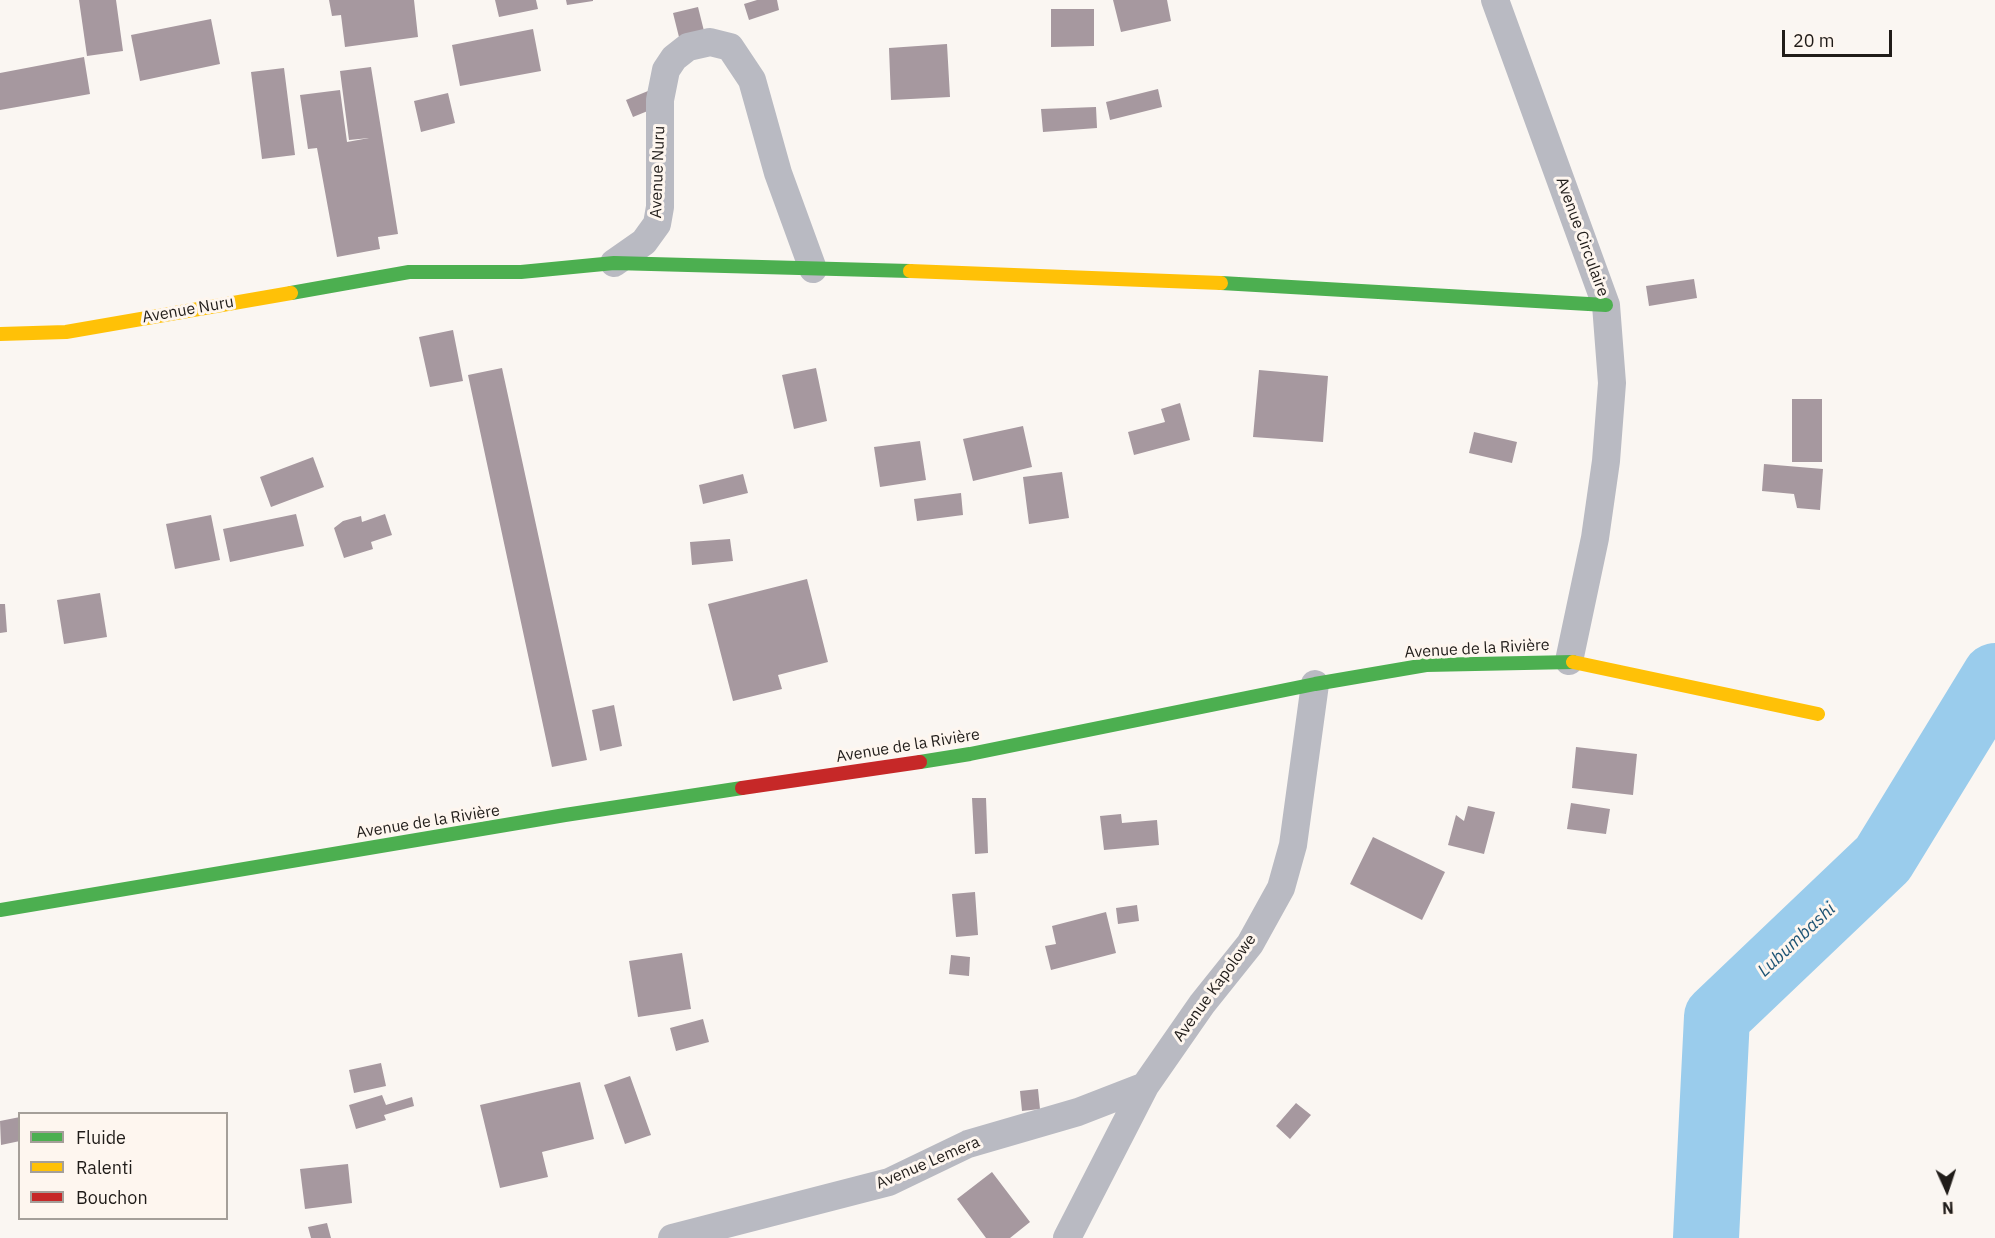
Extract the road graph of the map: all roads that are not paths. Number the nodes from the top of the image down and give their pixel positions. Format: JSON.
{"nodes":[{"id":1,"x":1495,"y":0,"type":"edge"},
{"id":2,"x":614,"y":263,"type":"junction"},
{"id":3,"x":813,"y":269,"type":"junction"},
{"id":4,"x":1606,"y":305,"type":"junction"},
{"id":5,"x":0,"y":334,"type":"edge"},
{"id":6,"x":1569,"y":661,"type":"junction"},
{"id":7,"x":1315,"y":684,"type":"junction"},
{"id":8,"x":1818,"y":714,"type":"dead end"},
{"id":9,"x":0,"y":910,"type":"edge"},
{"id":10,"x":1145,"y":1086,"type":"junction"},
{"id":11,"x":672,"y":1238,"type":"edge"},
{"id":12,"x":1067,"y":1238,"type":"edge"}],
"edges":[{"from":1,"to":4,"type":"street","name":"Avenue Circulaire"},
{"from":2,"to":3,"type":"street"},
{"from":2,"to":3,"type":"street","name":"Avenue Nuru"},
{"from":2,"to":5,"type":"street","name":"Avenue Nuru"},
{"from":3,"to":4,"type":"street"},
{"from":4,"to":6,"type":"street","name":"Avenue Circulaire"},
{"from":6,"to":7,"type":"street","name":"Avenue de la Rivière"},
{"from":6,"to":8,"type":"street","name":"Avenue de la Rivière"},
{"from":7,"to":9,"type":"street","name":"Avenue de la Rivière"},
{"from":7,"to":10,"type":"street","name":"Avenue Kapolowe"},
{"from":10,"to":11,"type":"street","name":"Avenue Lemera"},
{"from":10,"to":12,"type":"street","name":"Avenue Kapolowe"}]}
